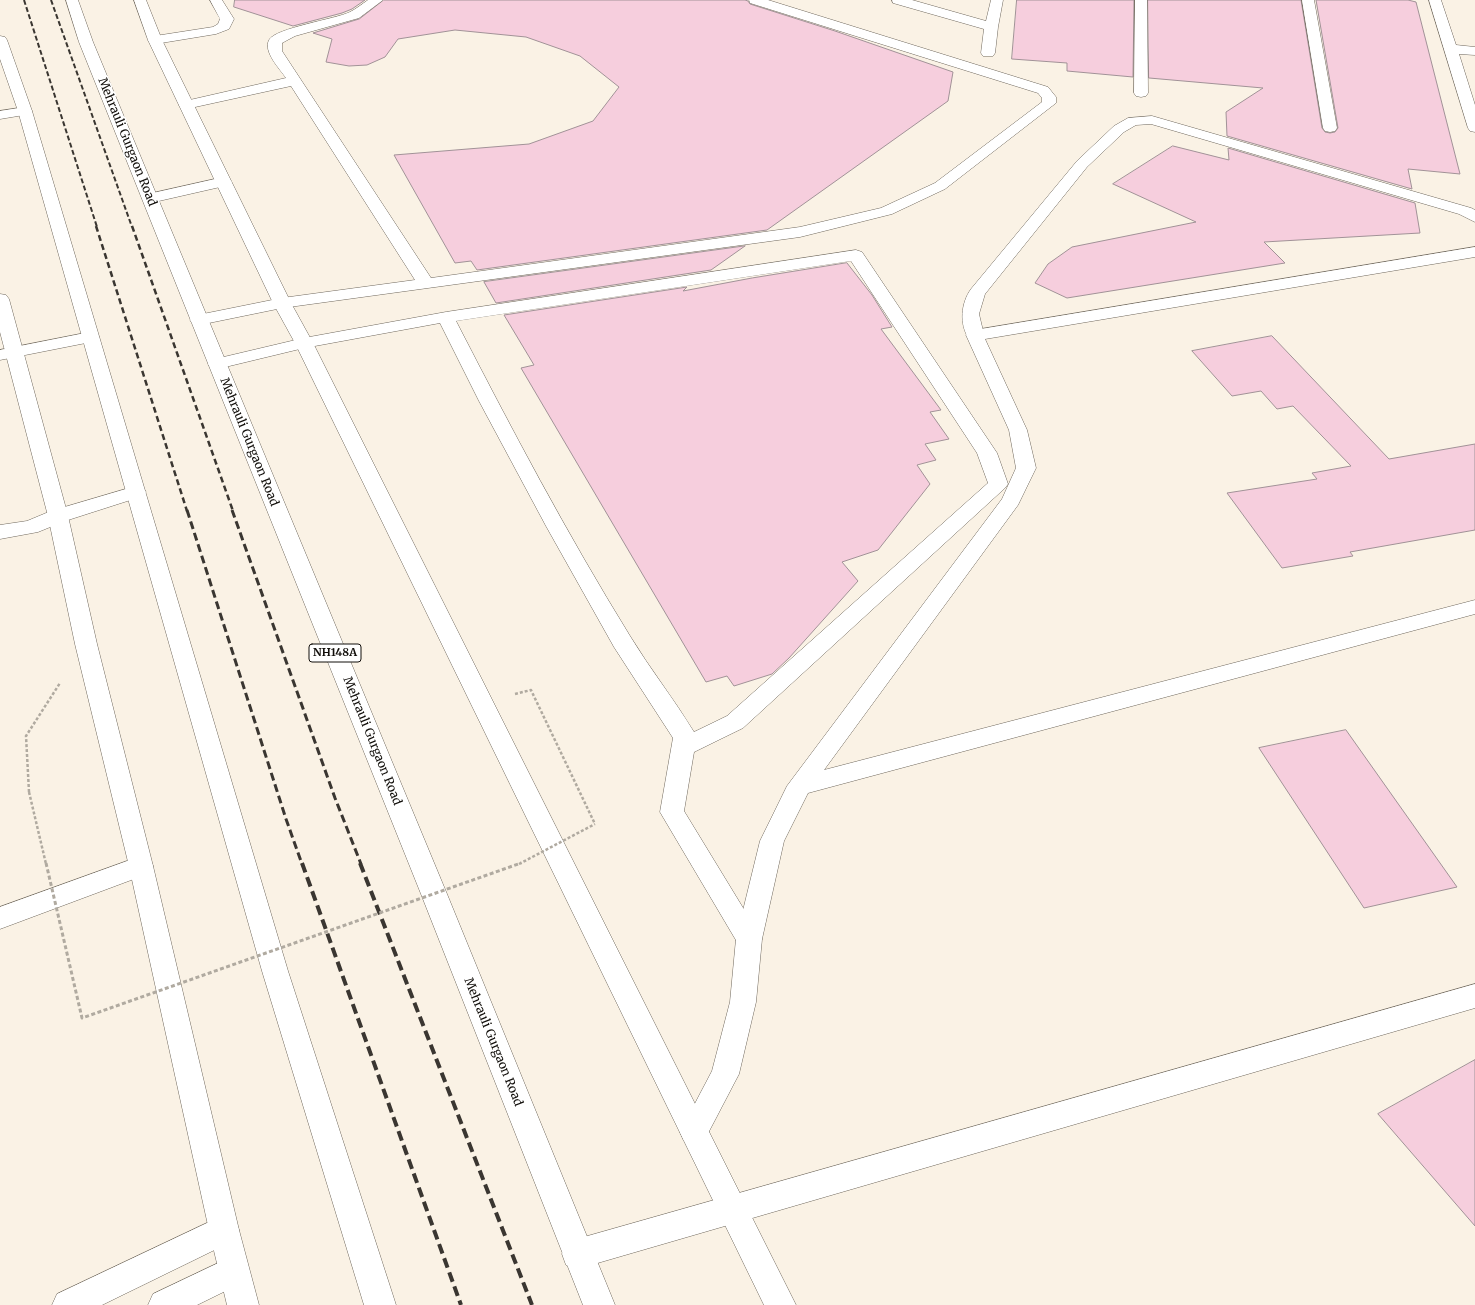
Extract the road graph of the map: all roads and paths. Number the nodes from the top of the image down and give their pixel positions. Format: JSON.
{"nodes":[{"id":1,"x":72,"y":0,"type":"edge"},
{"id":2,"x":140,"y":0,"type":"edge"},
{"id":3,"x":216,"y":0,"type":"edge"},
{"id":4,"x":377,"y":0,"type":"edge"},
{"id":5,"x":755,"y":0,"type":"edge"},
{"id":6,"x":898,"y":0,"type":"edge"},
{"id":7,"x":996,"y":0,"type":"edge"},
{"id":8,"x":1141,"y":0,"type":"edge"},
{"id":9,"x":1308,"y":0,"type":"edge"},
{"id":10,"x":1435,"y":0,"type":"edge"},
{"id":11,"x":991,"y":27,"type":"junction"},
{"id":12,"x":0,"y":40,"type":"edge"},
{"id":13,"x":155,"y":40,"type":"junction"},
{"id":14,"x":1450,"y":49,"type":"junction"},
{"id":15,"x":1475,"y":51,"type":"edge"},
{"id":16,"x":988,"y":54,"type":"dead end"},
{"id":17,"x":293,"y":81,"type":"junction"},
{"id":18,"x":1141,"y":93,"type":"dead end"},
{"id":19,"x":186,"y":105,"type":"junction"},
{"id":20,"x":25,"y":111,"type":"junction"},
{"id":21,"x":1472,"y":112,"type":"edge"},
{"id":22,"x":0,"y":115,"type":"edge"},
{"id":23,"x":1330,"y":128,"type":"dead end"},
{"id":24,"x":1475,"y":128,"type":"edge"},
{"id":25,"x":224,"y":182,"type":"junction"},
{"id":26,"x":150,"y":198,"type":"junction"},
{"id":27,"x":1475,"y":217,"type":"edge"},
{"id":28,"x":1475,"y":252,"type":"edge"},
{"id":29,"x":425,"y":282,"type":"junction"},
{"id":30,"x":282,"y":303,"type":"junction"},
{"id":31,"x":1,"y":308,"type":"edge"},
{"id":32,"x":446,"y":316,"type":"junction"},
{"id":33,"x":199,"y":320,"type":"junction"},
{"id":34,"x":975,"y":335,"type":"junction"},
{"id":35,"x":90,"y":337,"type":"junction"},
{"id":36,"x":304,"y":343,"type":"junction"},
{"id":37,"x":7,"y":354,"type":"edge"},
{"id":38,"x":217,"y":364,"type":"junction"},
{"id":39,"x":136,"y":492,"type":"junction"},
{"id":40,"x":58,"y":516,"type":"junction"},
{"id":41,"x":31,"y":527,"type":"junction"},
{"id":42,"x":0,"y":532,"type":"edge"},
{"id":43,"x":0,"y":548,"type":"edge"},
{"id":44,"x":1475,"y":607,"type":"edge"},
{"id":45,"x":86,"y":644,"type":"junction"},
{"id":46,"x":531,"y":690,"type":"dead end"},
{"id":47,"x":684,"y":747,"type":"junction"},
{"id":48,"x":799,"y":786,"type":"junction"},
{"id":49,"x":141,"y":866,"type":"junction"},
{"id":50,"x":0,"y":918,"type":"edge"},
{"id":51,"x":749,"y":939,"type":"junction"},
{"id":52,"x":1475,"y":996,"type":"edge"},
{"id":53,"x":694,"y":1132,"type":"junction"},
{"id":54,"x":732,"y":1209,"type":"junction"},
{"id":55,"x":224,"y":1230,"type":"junction"},
{"id":56,"x":578,"y":1254,"type":"junction"},
{"id":57,"x":233,"y":1271,"type":"junction"},
{"id":58,"x":68,"y":1305,"type":"edge"},
{"id":59,"x":164,"y":1305,"type":"edge"},
{"id":60,"x":243,"y":1305,"type":"edge"},
{"id":61,"x":380,"y":1305,"type":"edge"},
{"id":62,"x":599,"y":1305,"type":"edge"},
{"id":63,"x":780,"y":1305,"type":"edge"}],
"edges":[{"from":1,"to":26,"type":"main road","name":"Mehrauli Gurgaon Road","number":"NH148A"},
{"from":2,"to":13,"type":"main road"},
{"from":3,"to":13,"type":"main road"},
{"from":4,"to":17,"type":"main road"},
{"from":5,"to":29,"type":"main road"},
{"from":6,"to":11,"type":"main road"},
{"from":7,"to":11,"type":"main road"},
{"from":8,"to":18,"type":"main road"},
{"from":9,"to":23,"type":"main road"},
{"from":10,"to":14,"type":"main road"},
{"from":11,"to":16,"type":"main road"},
{"from":12,"to":20,"type":"main road"},
{"from":13,"to":19,"type":"main road"},
{"from":14,"to":15,"type":"main road"},
{"from":14,"to":21,"type":"main road"},
{"from":17,"to":19,"type":"main road"},
{"from":17,"to":29,"type":"main road"},
{"from":19,"to":25,"type":"main road"},
{"from":20,"to":22,"type":"main road"},
{"from":20,"to":35,"type":"main road"},
{"from":21,"to":24,"type":"main road"},
{"from":25,"to":26,"type":"main road"},
{"from":25,"to":30,"type":"main road"},
{"from":26,"to":33,"type":"main road","name":"Mehrauli Gurgaon Road","number":"NH148A"},
{"from":27,"to":34,"type":"main road"},
{"from":28,"to":34,"type":"main road"},
{"from":29,"to":30,"type":"main road"},
{"from":30,"to":33,"type":"main road"},
{"from":30,"to":36,"type":"main road"},
{"from":31,"to":37,"type":"main road"},
{"from":32,"to":36,"type":"main road"},
{"from":32,"to":47,"type":"main road"},
{"from":32,"to":47,"type":"main road"},
{"from":33,"to":38,"type":"main road","name":"Mehrauli Gurgaon Road","number":"NH148A"},
{"from":34,"to":48,"type":"main road"},
{"from":35,"to":37,"type":"main road"},
{"from":35,"to":39,"type":"main road"},
{"from":36,"to":38,"type":"main road"},
{"from":36,"to":53,"type":"main road"},
{"from":37,"to":40,"type":"main road"},
{"from":38,"to":56,"type":"main road","name":"Mehrauli Gurgaon Road","number":"NH148A"},
{"from":39,"to":40,"type":"main road"},
{"from":39,"to":61,"type":"main road"},
{"from":40,"to":41,"type":"main road"},
{"from":40,"to":45,"type":"main road"},
{"from":41,"to":42,"type":"main road"},
{"from":41,"to":43,"type":"main road"},
{"from":44,"to":48,"type":"main road"},
{"from":45,"to":46,"type":"path","bridge":true},
{"from":45,"to":49,"type":"main road"},
{"from":47,"to":51,"type":"main road"},
{"from":48,"to":51,"type":"main road"},
{"from":49,"to":50,"type":"main road"},
{"from":49,"to":55,"type":"main road"},
{"from":51,"to":53,"type":"main road"},
{"from":52,"to":54,"type":"main road"},
{"from":53,"to":54,"type":"main road"},
{"from":54,"to":56,"type":"main road"},
{"from":54,"to":63,"type":"main road"},
{"from":55,"to":57,"type":"main road"},
{"from":55,"to":58,"type":"main road"},
{"from":56,"to":62,"type":"main road","name":"Mehrauli Gurgaon Road","number":"NH148A"},
{"from":57,"to":59,"type":"main road"},
{"from":57,"to":60,"type":"main road"}]}
